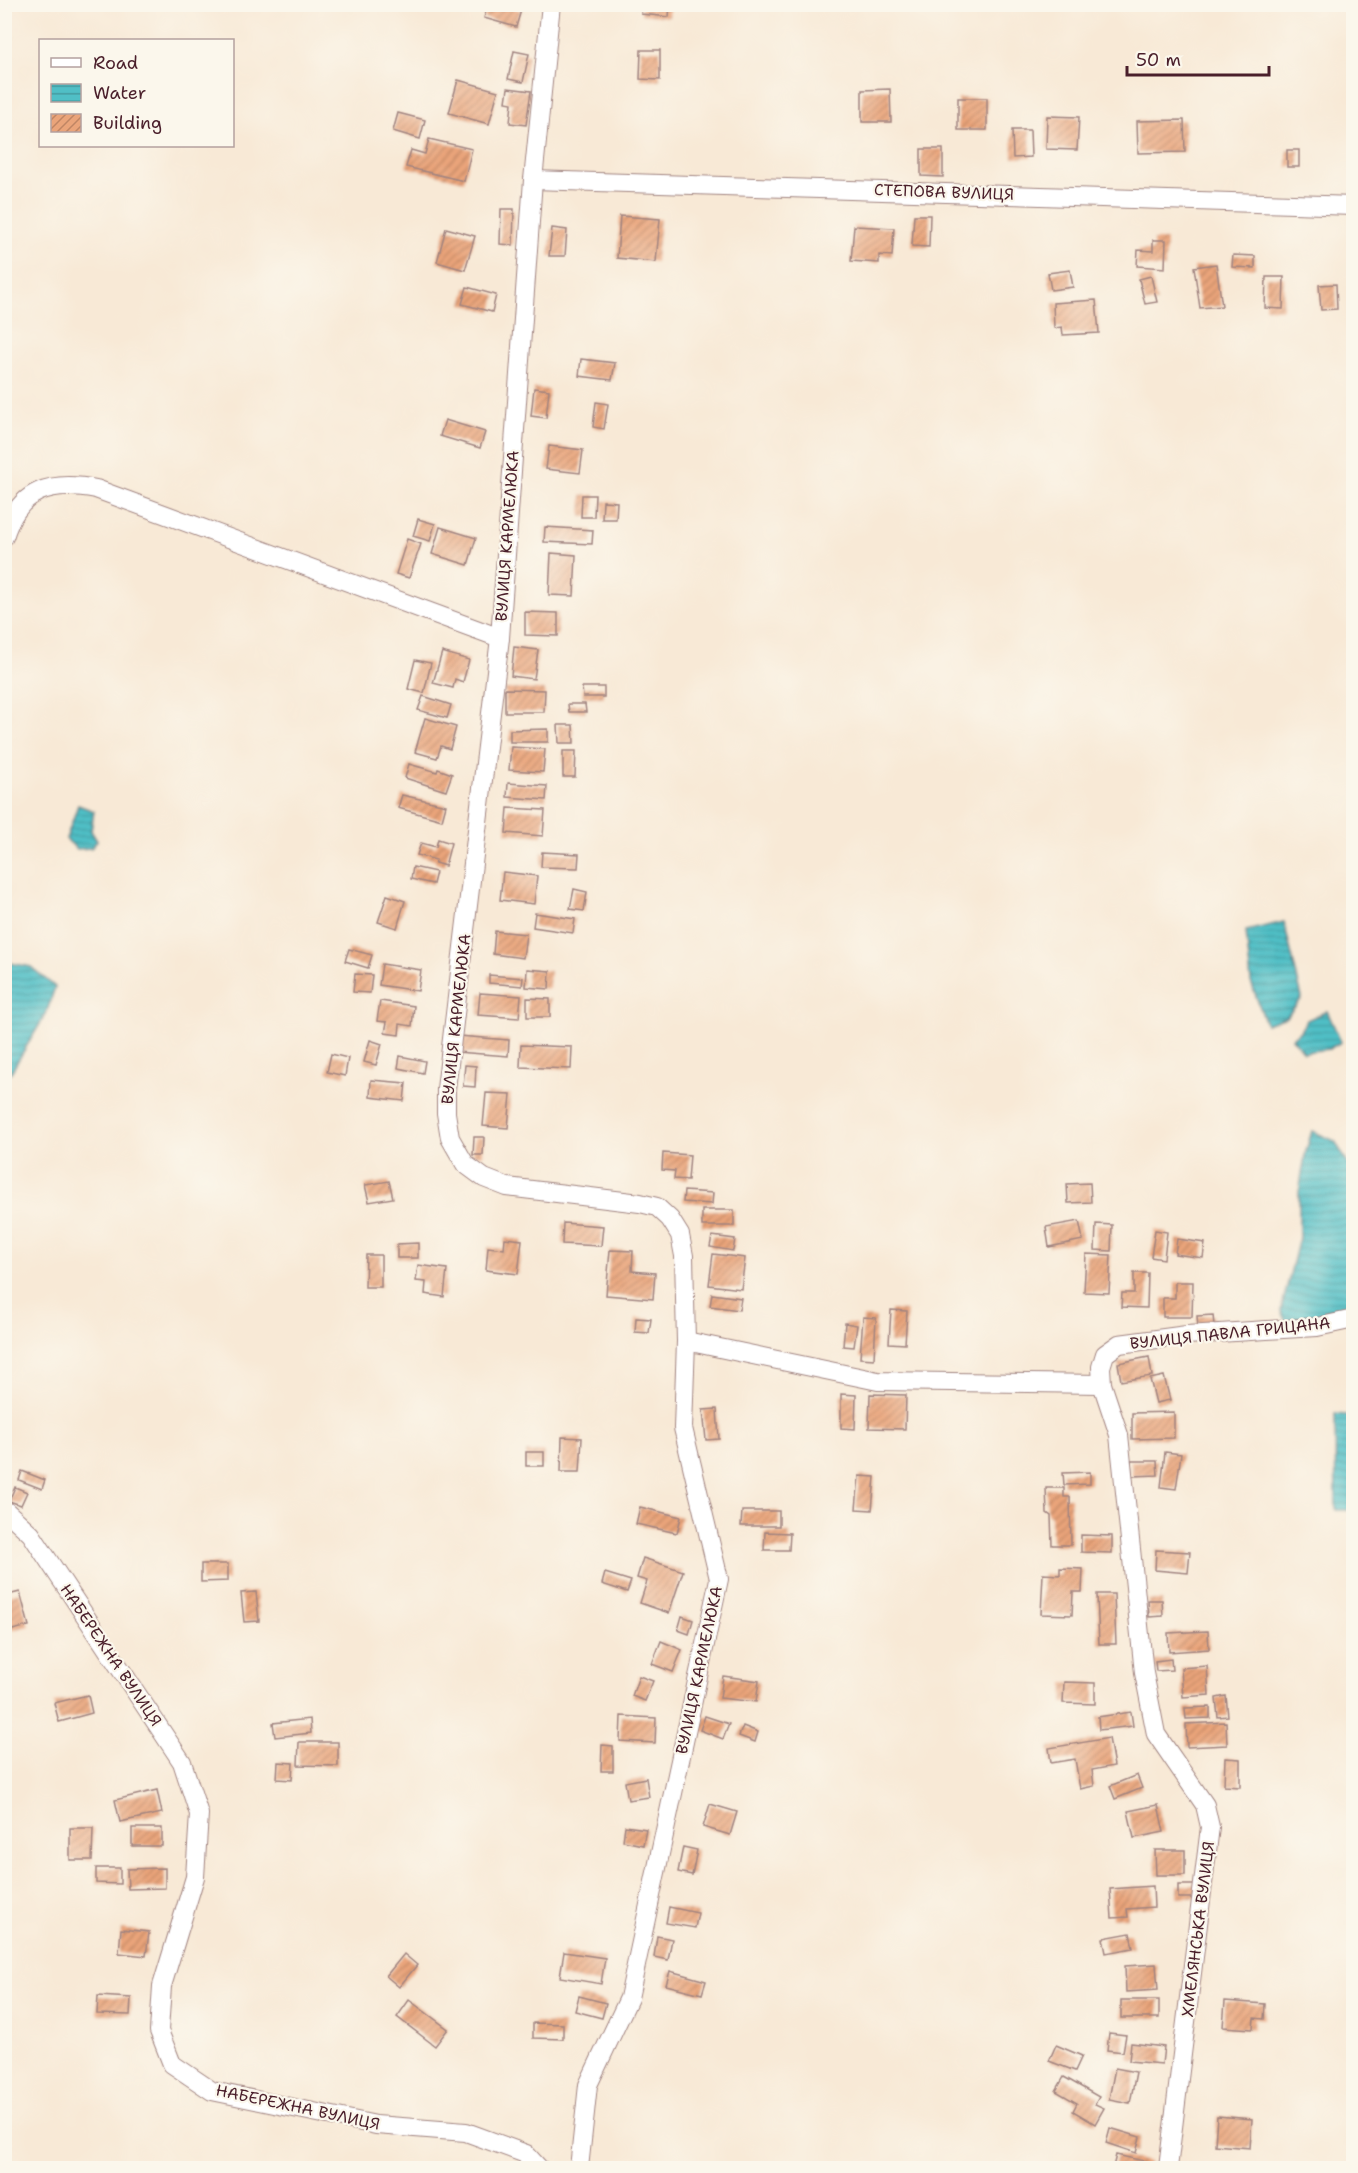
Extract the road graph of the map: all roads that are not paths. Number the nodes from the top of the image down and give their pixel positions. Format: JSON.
{"nodes":[{"id":1,"x":551,"y":4,"type":"edge"},
{"id":2,"x":533,"y":180,"type":"junction"},
{"id":3,"x":1353,"y":206,"type":"edge"},
{"id":4,"x":4,"y":537,"type":"edge"},
{"id":5,"x":500,"y":638,"type":"junction"},
{"id":6,"x":1353,"y":1319,"type":"edge"},
{"id":7,"x":686,"y":1341,"type":"junction"},
{"id":8,"x":1102,"y":1384,"type":"junction"},
{"id":9,"x":4,"y":1509,"type":"edge"},
{"id":10,"x":538,"y":2169,"type":"edge"},
{"id":11,"x":579,"y":2169,"type":"edge"},
{"id":12,"x":1168,"y":2169,"type":"edge"}],
"edges":[{"from":1,"to":2,"type":"street","name":"ВУЛИЦЯ КАРМЕЛЮКА"},
{"from":2,"to":3,"type":"street","name":"СТЕПОВА ВУЛИЦЯ"},
{"from":2,"to":5,"type":"street","name":"ВУЛИЦЯ КАРМЕЛЮКА"},
{"from":4,"to":5,"type":"street"},
{"from":5,"to":7,"type":"street","name":"ВУЛИЦЯ КАРМЕЛЮКА"},
{"from":6,"to":8,"type":"street","name":"ВУЛИЦЯ ПАВЛА ГРИЦАНА"},
{"from":7,"to":8,"type":"street"},
{"from":7,"to":11,"type":"street","name":"ВУЛИЦЯ КАРМЕЛЮКА"},
{"from":8,"to":12,"type":"street","name":"ХМЕЛЯНСЬКА ВУЛИЦЯ"},
{"from":9,"to":10,"type":"street","name":"НАБЕРЕЖНА ВУЛИЦЯ"}]}
